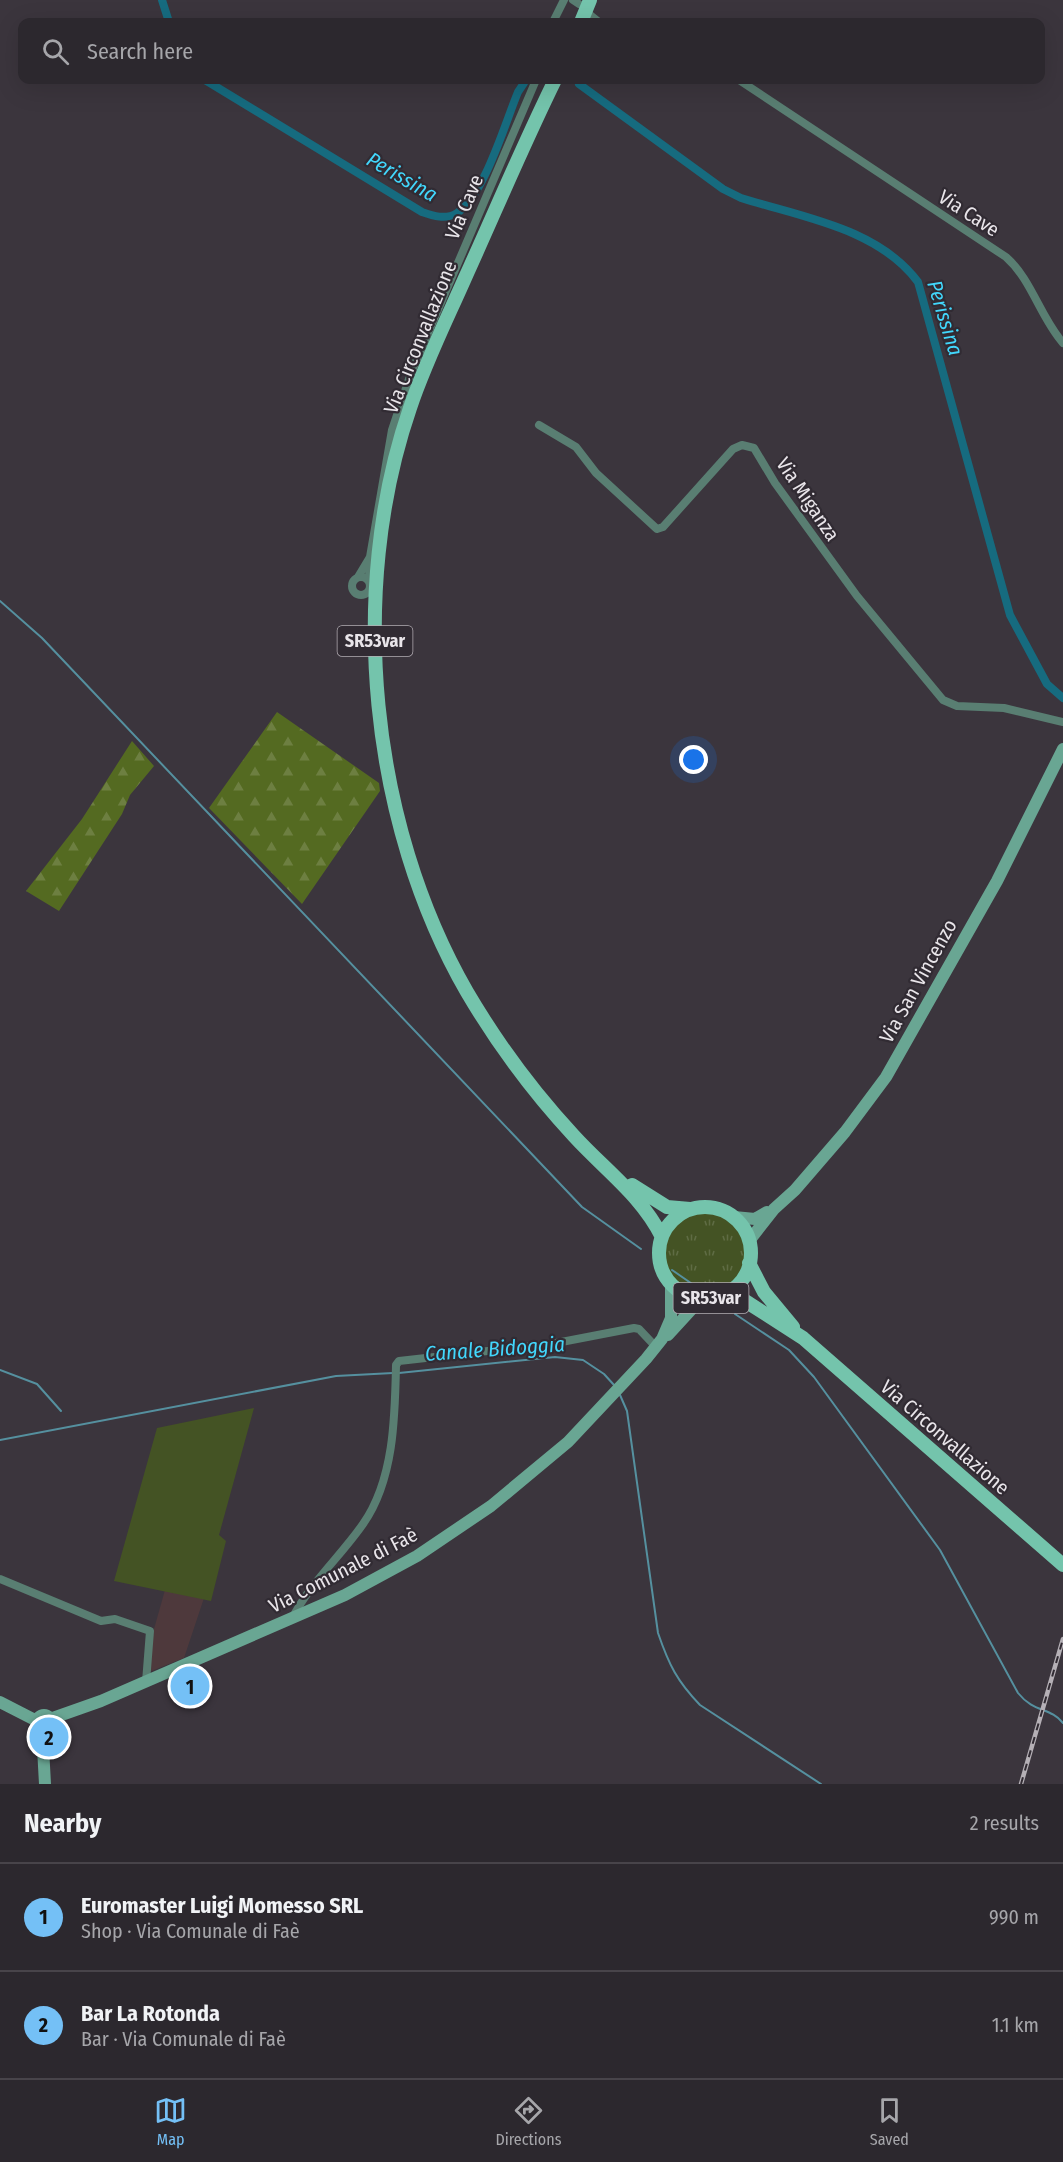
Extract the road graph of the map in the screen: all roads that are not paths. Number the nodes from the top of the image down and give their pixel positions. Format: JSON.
{"nodes":[{"id":1,"x":564,"y":0,"type":"edge"},
{"id":2,"x":583,"y":8,"type":"edge"},
{"id":3,"x":555,"y":18,"type":"edge"},
{"id":4,"x":594,"y":18,"type":"edge"},
{"id":5,"x":534,"y":84,"type":"edge"},
{"id":6,"x":553,"y":84,"type":"edge"},
{"id":7,"x":745,"y":84,"type":"edge"},
{"id":8,"x":1063,"y":343,"type":"edge"},
{"id":9,"x":539,"y":424,"type":"dead end"},
{"id":10,"x":370,"y":556,"type":"junction"},
{"id":11,"x":358,"y":578,"type":"junction"},
{"id":12,"x":369,"y":581,"type":"junction"},
{"id":13,"x":1063,"y":722,"type":"edge"},
{"id":14,"x":1063,"y":749,"type":"edge"},
{"id":15,"x":610,"y":1171,"type":"junction"},
{"id":16,"x":691,"y":1208,"type":"junction"},
{"id":17,"x":774,"y":1209,"type":"junction"},
{"id":18,"x":734,"y":1217,"type":"junction"},
{"id":19,"x":662,"y":1236,"type":"junction"},
{"id":20,"x":749,"y":1241,"type":"junction"},
{"id":21,"x":749,"y":1263,"type":"junction"},
{"id":22,"x":671,"y":1284,"type":"junction"},
{"id":23,"x":727,"y":1293,"type":"junction"},
{"id":24,"x":701,"y":1299,"type":"junction"},
{"id":25,"x":802,"y":1338,"type":"junction"},
{"id":26,"x":659,"y":1343,"type":"junction"},
{"id":27,"x":1063,"y":1565,"type":"edge"},
{"id":28,"x":0,"y":1579,"type":"edge"},
{"id":29,"x":292,"y":1620,"type":"junction"},
{"id":30,"x":146,"y":1682,"type":"junction"},
{"id":31,"x":0,"y":1702,"type":"edge"},
{"id":32,"x":43,"y":1723,"type":"junction"},
{"id":33,"x":45,"y":1784,"type":"edge"}],
"edges":[{"from":1,"to":3,"type":"street"},
{"from":2,"to":4,"type":"street"},
{"from":5,"to":10,"type":"street","name":"Via Cave"},
{"from":6,"to":15,"type":"main road","name":"Via Circonvallazione","number":"SR53var"},
{"from":7,"to":8,"type":"street","name":"Via Cave"},
{"from":9,"to":13,"type":"street","name":"Via Miganza"},
{"from":10,"to":11,"type":"street"},
{"from":10,"to":12,"type":"street"},
{"from":11,"to":12,"type":"street"},
{"from":11,"to":12,"type":"street"},
{"from":14,"to":17,"type":"street","name":"Via San Vincenzo"},
{"from":15,"to":16,"type":"main road","name":"Via Circonvallazione","number":"SR53var"},
{"from":15,"to":19,"type":"main road","name":"Via Circonvallazione","number":"SR53var"},
{"from":16,"to":18,"type":"main road","number":"SR53var"},
{"from":16,"to":19,"type":"main road"},
{"from":17,"to":18,"type":"street","name":"Via San Vincenzo"},
{"from":17,"to":20,"type":"street","name":"Via San Vincenzo"},
{"from":18,"to":20,"type":"main road"},
{"from":19,"to":22,"type":"main road","number":"SR53var"},
{"from":20,"to":21,"type":"main road","number":"SR53var"},
{"from":21,"to":23,"type":"main road","number":"SR53var"},
{"from":21,"to":25,"type":"main road","name":"Via Circonvallazione","number":"SR53var"},
{"from":22,"to":24,"type":"main road","number":"SR53var"},
{"from":22,"to":26,"type":"street","name":"Via Comunale di Faè"},
{"from":23,"to":24,"type":"main road","number":"SR53var"},
{"from":23,"to":25,"type":"main road","name":"Via Circonvallazione","number":"SR53var"},
{"from":24,"to":26,"type":"street","name":"Via Comunale di Faè"},
{"from":25,"to":27,"type":"main road","name":"Via Circonvallazione","number":"SR53var"},
{"from":26,"to":29,"type":"street","name":"Via Comunale di Faè"},
{"from":26,"to":29,"type":"street"},
{"from":28,"to":30,"type":"street"},
{"from":29,"to":30,"type":"street","name":"Via Comunale di Faè"},
{"from":30,"to":32,"type":"street","name":"Via Comunale di Faè"},
{"from":31,"to":32,"type":"street"},
{"from":32,"to":33,"type":"street"}]}
